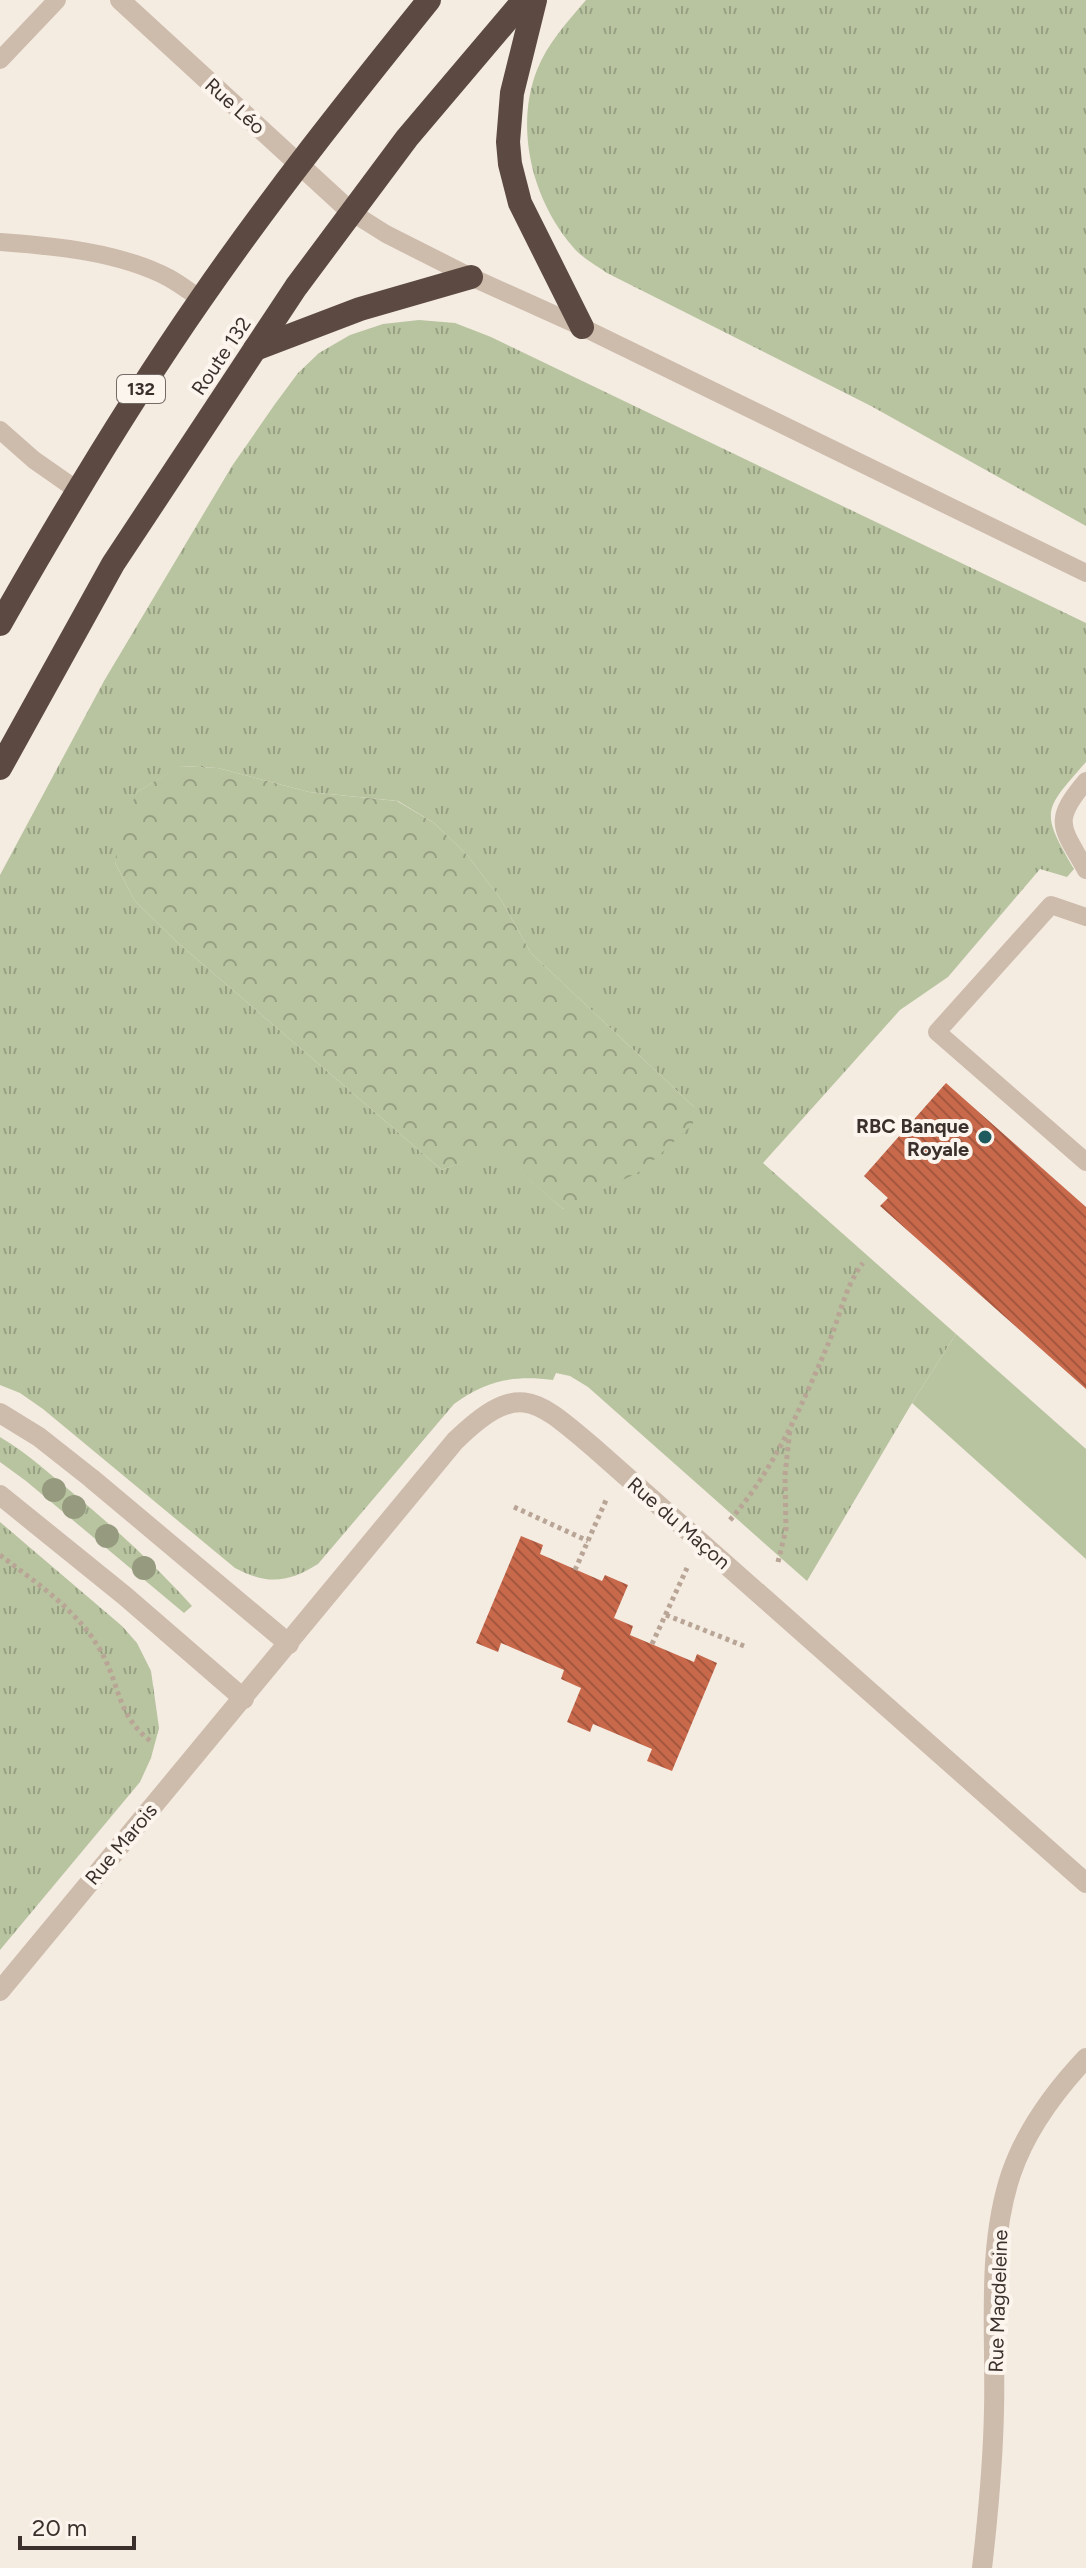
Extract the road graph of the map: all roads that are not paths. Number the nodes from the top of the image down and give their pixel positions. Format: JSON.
{"nodes":[{"id":1,"x":57,"y":0,"type":"edge"},
{"id":2,"x":120,"y":0,"type":"edge"},
{"id":3,"x":429,"y":0,"type":"edge"},
{"id":4,"x":524,"y":0,"type":"edge"},
{"id":5,"x":535,"y":0,"type":"edge"},
{"id":6,"x":0,"y":60,"type":"edge"},
{"id":7,"x":299,"y":164,"type":"junction"},
{"id":8,"x":351,"y":212,"type":"junction"},
{"id":9,"x":0,"y":242,"type":"edge"},
{"id":10,"x":471,"y":277,"type":"junction"},
{"id":11,"x":201,"y":299,"type":"junction"},
{"id":12,"x":582,"y":327,"type":"junction"},
{"id":13,"x":255,"y":349,"type":"junction"},
{"id":14,"x":0,"y":430,"type":"edge"},
{"id":15,"x":77,"y":490,"type":"junction"},
{"id":16,"x":1086,"y":573,"type":"edge"},
{"id":17,"x":0,"y":624,"type":"edge"},
{"id":18,"x":0,"y":768,"type":"edge"},
{"id":19,"x":1086,"y":781,"type":"edge"},
{"id":20,"x":1086,"y":870,"type":"edge"},
{"id":21,"x":1086,"y":917,"type":"edge"},
{"id":22,"x":1086,"y":1162,"type":"edge"},
{"id":23,"x":0,"y":1413,"type":"edge"},
{"id":24,"x":0,"y":1495,"type":"edge"},
{"id":25,"x":289,"y":1644,"type":"junction"},
{"id":26,"x":244,"y":1699,"type":"junction"},
{"id":27,"x":1086,"y":1883,"type":"edge"},
{"id":28,"x":0,"y":1991,"type":"edge"},
{"id":29,"x":1086,"y":2058,"type":"edge"},
{"id":30,"x":982,"y":2568,"type":"edge"}],
"edges":[{"from":1,"to":6,"type":"lane"},
{"from":2,"to":7,"type":"street","name":"Rue Léo"},
{"from":3,"to":7,"type":"highway","number":"132"},
{"from":4,"to":8,"type":"highway","name":"Route 132"},
{"from":5,"to":12,"type":"highway"},
{"from":7,"to":8,"type":"street","name":"Rue Léo"},
{"from":7,"to":11,"type":"highway","number":"132"},
{"from":8,"to":10,"type":"lane"},
{"from":8,"to":13,"type":"highway","name":"Route 132"},
{"from":9,"to":11,"type":"lane"},
{"from":10,"to":12,"type":"lane"},
{"from":10,"to":13,"type":"highway"},
{"from":11,"to":15,"type":"highway","number":"132"},
{"from":12,"to":16,"type":"lane"},
{"from":13,"to":18,"type":"highway","name":"Route 132"},
{"from":14,"to":15,"type":"lane"},
{"from":15,"to":17,"type":"highway","number":"132"},
{"from":19,"to":20,"type":"lane"},
{"from":21,"to":22,"type":"lane"},
{"from":23,"to":25,"type":"street"},
{"from":24,"to":26,"type":"street"},
{"from":25,"to":26,"type":"street","name":"Rue du Maçon"},
{"from":25,"to":27,"type":"street","name":"Rue du Maçon"},
{"from":26,"to":28,"type":"street","name":"Rue Marois"},
{"from":29,"to":30,"type":"street","name":"Rue Magdeleine"}]}
